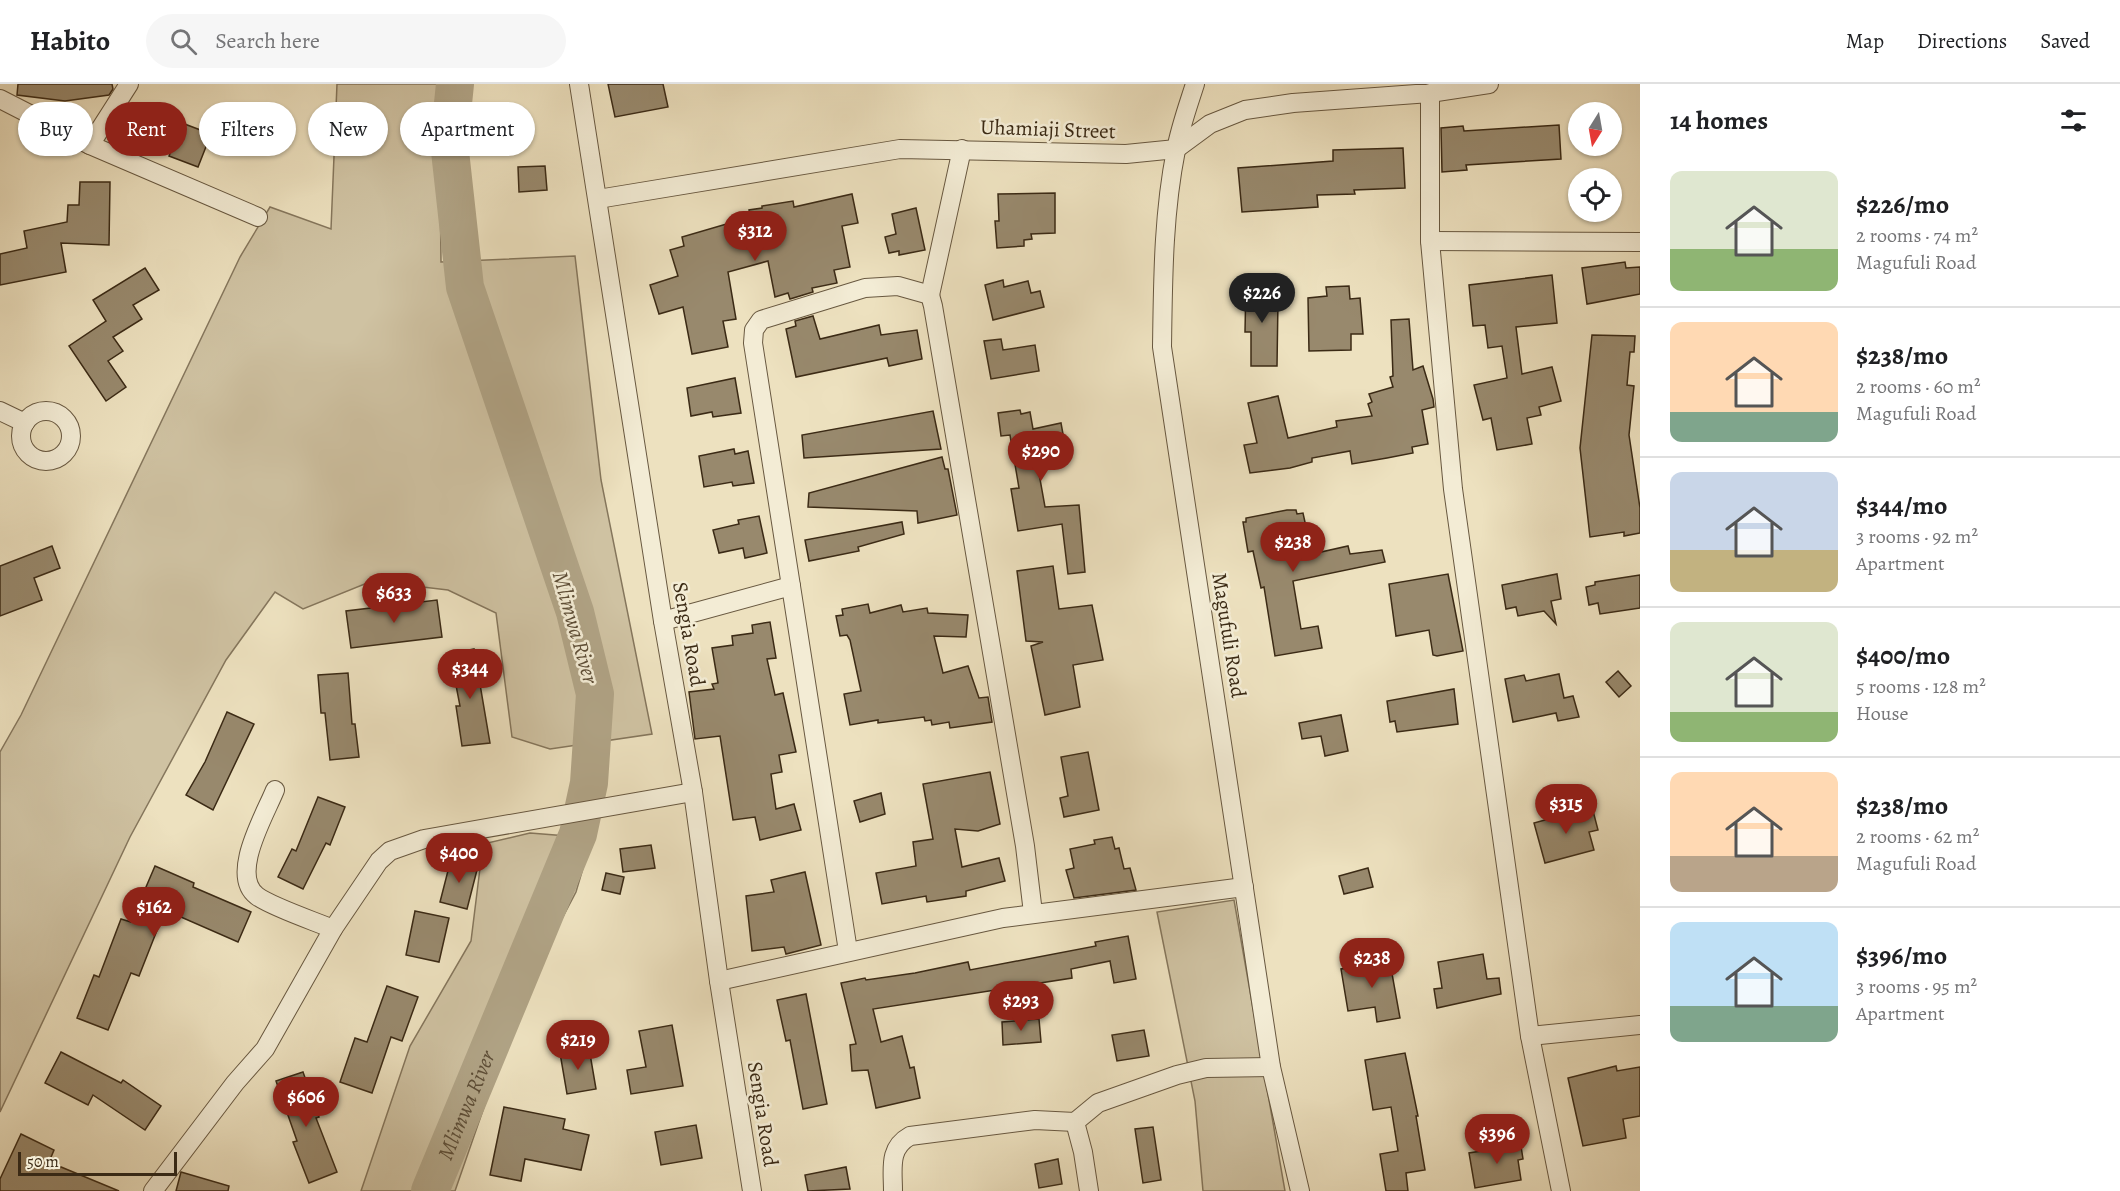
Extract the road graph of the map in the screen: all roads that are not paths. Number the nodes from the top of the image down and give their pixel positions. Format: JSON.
{"nodes":[{"id":1,"x":129,"y":84,"type":"edge"},
{"id":2,"x":579,"y":84,"type":"edge"},
{"id":3,"x":1195,"y":84,"type":"edge"},
{"id":4,"x":1489,"y":84,"type":"edge"},
{"id":5,"x":1430,"y":93,"type":"junction"},
{"id":6,"x":0,"y":99,"type":"edge"},
{"id":7,"x":18,"y":108,"type":"edge"},
{"id":8,"x":93,"y":140,"type":"edge"},
{"id":9,"x":93,"y":146,"type":"edge"},
{"id":10,"x":962,"y":149,"type":"junction"},
{"id":11,"x":1176,"y":149,"type":"junction"},
{"id":12,"x":598,"y":199,"type":"junction"},
{"id":13,"x":258,"y":217,"type":"dead end"},
{"id":14,"x":1430,"y":241,"type":"junction"},
{"id":15,"x":1640,"y":242,"type":"edge"},
{"id":16,"x":930,"y":295,"type":"junction"},
{"id":17,"x":0,"y":411,"type":"edge"},
{"id":18,"x":25,"y":423,"type":"dead end"},
{"id":19,"x":791,"y":586,"type":"junction"},
{"id":20,"x":663,"y":621,"type":"junction"},
{"id":21,"x":275,"y":790,"type":"dead end"},
{"id":22,"x":693,"y":792,"type":"junction"},
{"id":23,"x":1244,"y":887,"type":"junction"},
{"id":24,"x":1033,"y":913,"type":"junction"},
{"id":25,"x":333,"y":929,"type":"junction"},
{"id":26,"x":848,"y":951,"type":"junction"},
{"id":27,"x":719,"y":981,"type":"junction"},
{"id":28,"x":1640,"y":1025,"type":"edge"},
{"id":29,"x":1530,"y":1036,"type":"junction"},
{"id":30,"x":1271,"y":1067,"type":"junction"},
{"id":31,"x":1075,"y":1122,"type":"junction"},
{"id":32,"x":153,"y":1191,"type":"edge"},
{"id":33,"x":752,"y":1191,"type":"edge"},
{"id":34,"x":894,"y":1191,"type":"edge"},
{"id":35,"x":1089,"y":1191,"type":"edge"},
{"id":36,"x":1300,"y":1191,"type":"edge"},
{"id":37,"x":1561,"y":1191,"type":"edge"}],
"edges":[{"from":1,"to":8,"type":"street"},
{"from":2,"to":12,"type":"street","name":"Sengia Road"},
{"from":3,"to":11,"type":"street","name":"Magufuli Road"},
{"from":4,"to":5,"type":"street"},
{"from":5,"to":11,"type":"street"},
{"from":5,"to":14,"type":"street"},
{"from":6,"to":7,"type":"street"},
{"from":9,"to":13,"type":"street"},
{"from":10,"to":11,"type":"street","name":"Uhamiaji Street"},
{"from":10,"to":12,"type":"street","name":"Uhamiaji Street"},
{"from":10,"to":16,"type":"street"},
{"from":11,"to":23,"type":"street","name":"Magufuli Road"},
{"from":12,"to":20,"type":"street","name":"Sengia Road"},
{"from":14,"to":15,"type":"street"},
{"from":14,"to":29,"type":"street"},
{"from":16,"to":19,"type":"street"},
{"from":16,"to":24,"type":"street"},
{"from":17,"to":18,"type":"street"},
{"from":19,"to":20,"type":"street"},
{"from":19,"to":26,"type":"street"},
{"from":20,"to":22,"type":"street","name":"Sengia Road"},
{"from":21,"to":25,"type":"street"},
{"from":22,"to":25,"type":"street"},
{"from":22,"to":27,"type":"street","name":"Sengia Road"},
{"from":23,"to":24,"type":"street"},
{"from":23,"to":30,"type":"street","name":"Magufuli Road"},
{"from":24,"to":26,"type":"street"},
{"from":25,"to":32,"type":"street"},
{"from":26,"to":27,"type":"street"},
{"from":27,"to":33,"type":"street","name":"Sengia Road"},
{"from":28,"to":29,"type":"street"},
{"from":29,"to":37,"type":"street"},
{"from":30,"to":31,"type":"street"},
{"from":30,"to":36,"type":"street","name":"Magufuli Road"},
{"from":31,"to":34,"type":"street"},
{"from":31,"to":35,"type":"street"}]}
